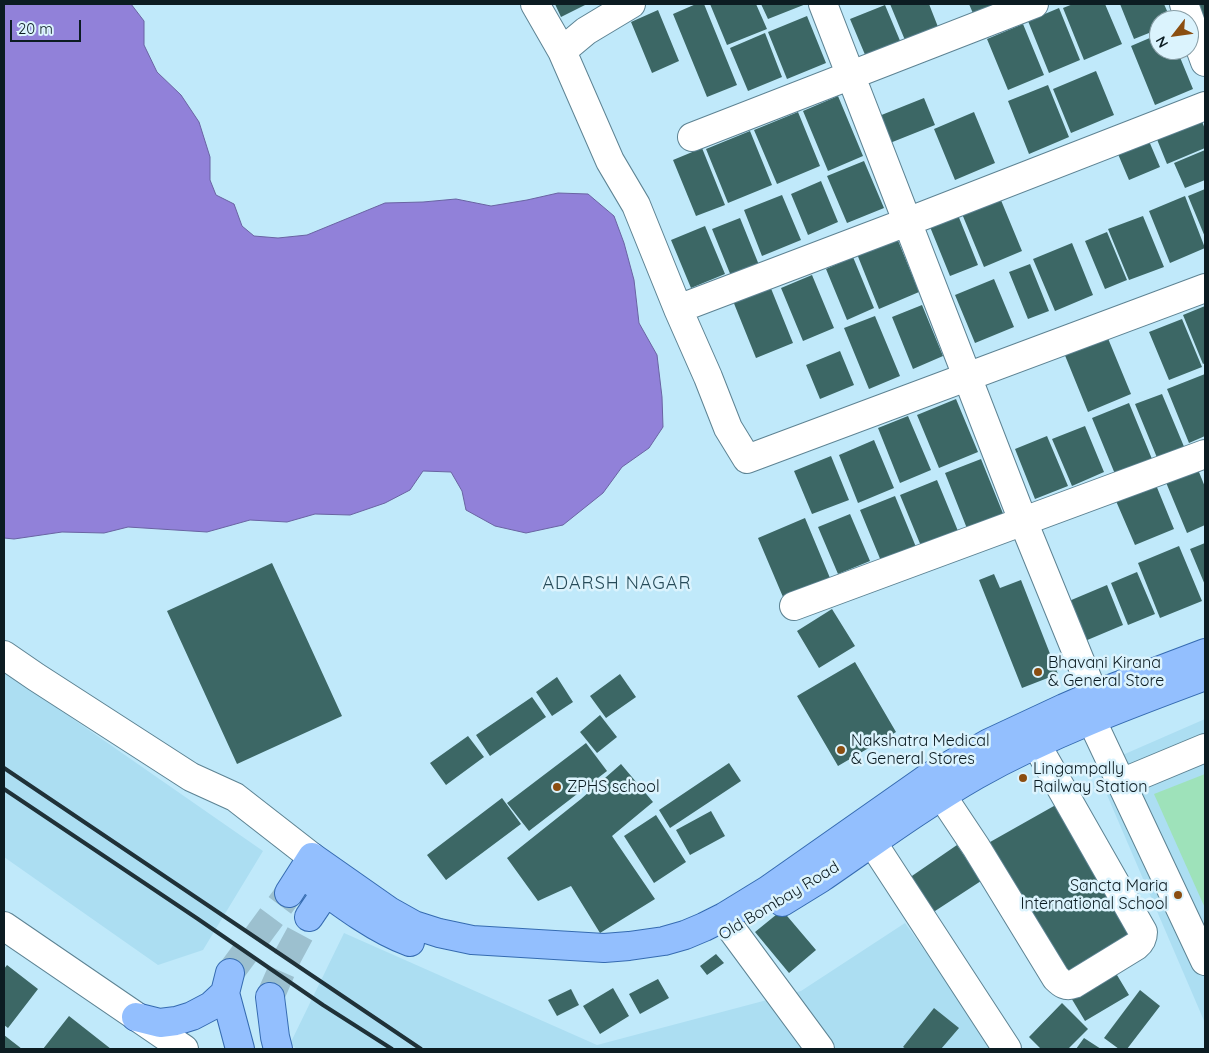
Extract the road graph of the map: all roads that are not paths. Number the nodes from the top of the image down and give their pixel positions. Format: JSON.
{"nodes":[{"id":1,"x":535,"y":4,"type":"edge"},
{"id":2,"x":631,"y":4,"type":"edge"},
{"id":3,"x":823,"y":4,"type":"edge"},
{"id":4,"x":1034,"y":4,"type":"edge"},
{"id":5,"x":1184,"y":4,"type":"edge"},
{"id":6,"x":562,"y":51,"type":"junction"},
{"id":7,"x":1205,"y":62,"type":"edge"},
{"id":8,"x":850,"y":75,"type":"junction"},
{"id":9,"x":1205,"y":106,"type":"edge"},
{"id":10,"x":692,"y":137,"type":"dead end"},
{"id":11,"x":907,"y":222,"type":"junction"},
{"id":12,"x":1205,"y":288,"type":"edge"},
{"id":13,"x":678,"y":309,"type":"junction"},
{"id":14,"x":967,"y":377,"type":"junction"},
{"id":15,"x":1205,"y":454,"type":"edge"},
{"id":16,"x":1023,"y":521,"type":"junction"},
{"id":17,"x":794,"y":606,"type":"dead end"},
{"id":18,"x":1205,"y":653,"type":"edge"},
{"id":19,"x":4,"y":655,"type":"edge"},
{"id":20,"x":1205,"y":676,"type":"edge"},
{"id":21,"x":1092,"y":707,"type":"junction"},
{"id":22,"x":1036,"y":744,"type":"junction"},
{"id":23,"x":1205,"y":748,"type":"edge"},
{"id":24,"x":1121,"y":783,"type":"junction"},
{"id":25,"x":942,"y":796,"type":"junction"},
{"id":26,"x":872,"y":842,"type":"junction"},
{"id":27,"x":301,"y":875,"type":"joint"},
{"id":28,"x":332,"y":883,"type":"junction"},
{"id":29,"x":309,"y":917,"type":"tunnel mouth"},
{"id":30,"x":4,"y":926,"type":"edge"},
{"id":31,"x":733,"y":931,"type":"junction"},
{"id":32,"x":1205,"y":961,"type":"edge"},
{"id":33,"x":270,"y":997,"type":"tunnel mouth"},
{"id":34,"x":136,"y":1017,"type":"junction"},
{"id":35,"x":184,"y":1049,"type":"edge"},
{"id":36,"x":240,"y":1049,"type":"edge"},
{"id":37,"x":278,"y":1049,"type":"edge"},
{"id":38,"x":820,"y":1049,"type":"edge"},
{"id":39,"x":1007,"y":1049,"type":"edge"}],
"edges":[{"from":1,"to":6,"type":"street"},
{"from":2,"to":6,"type":"street"},
{"from":3,"to":8,"type":"street"},
{"from":4,"to":8,"type":"street"},
{"from":5,"to":7,"type":"street"},
{"from":6,"to":13,"type":"street"},
{"from":8,"to":10,"type":"street"},
{"from":8,"to":11,"type":"street"},
{"from":9,"to":11,"type":"street"},
{"from":11,"to":13,"type":"street"},
{"from":11,"to":14,"type":"street"},
{"from":12,"to":14,"type":"street"},
{"from":13,"to":14,"type":"street"},
{"from":14,"to":16,"type":"street"},
{"from":15,"to":16,"type":"street"},
{"from":16,"to":17,"type":"street"},
{"from":16,"to":21,"type":"street"},
{"from":18,"to":21,"type":"main road","name":"Old Bombay Road"},
{"from":19,"to":27,"type":"street"},
{"from":20,"to":21,"type":"main road","name":"Old Bombay Road"},
{"from":21,"to":22,"type":"main road","name":"Old Bombay Road"},
{"from":21,"to":24,"type":"street"},
{"from":21,"to":28,"type":"main road","name":"Old Bombay Road"},
{"from":22,"to":25,"type":"main road","name":"Old Bombay Road"},
{"from":22,"to":25,"type":"street"},
{"from":23,"to":24,"type":"street"},
{"from":24,"to":32,"type":"street"},
{"from":25,"to":26,"type":"main road","name":"Old Bombay Road"},
{"from":26,"to":31,"type":"main road","name":"Old Bombay Road"},
{"from":26,"to":39,"type":"street"},
{"from":27,"to":28,"type":"main road","name":"Old Bombay Road"},
{"from":28,"to":29,"type":"main road"},
{"from":28,"to":31,"type":"main road","name":"Old Bombay Road"},
{"from":30,"to":34,"type":"street"},
{"from":31,"to":38,"type":"street"},
{"from":33,"to":37,"type":"main road"},
{"from":34,"to":35,"type":"street"},
{"from":34,"to":36,"type":"main road"}]}
